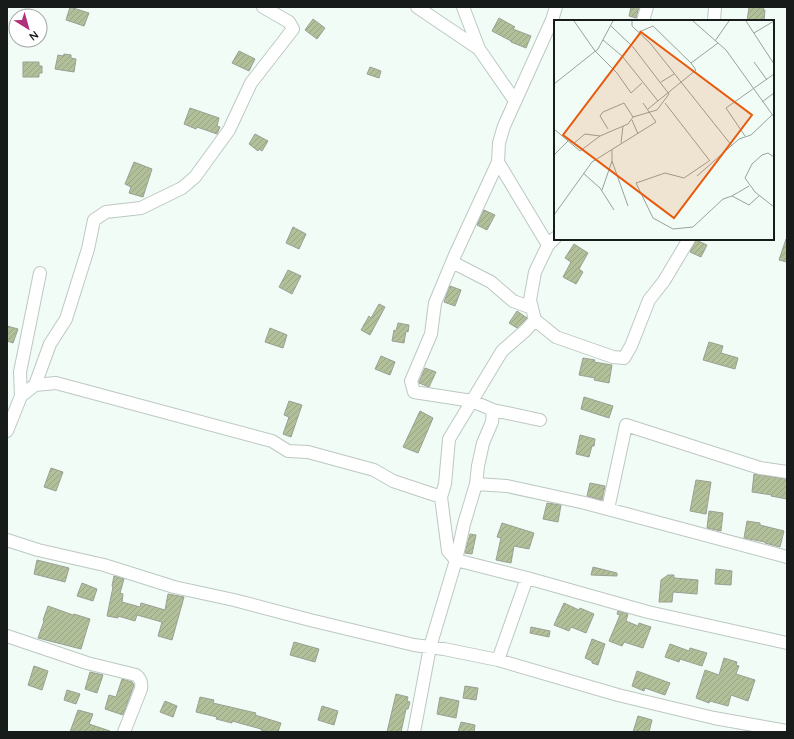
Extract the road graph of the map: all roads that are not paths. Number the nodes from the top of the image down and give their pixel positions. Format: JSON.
{"nodes":[{"id":1,"x":263,"y":7,"type":"edge"},
{"id":2,"x":417,"y":7,"type":"edge"},
{"id":3,"x":463,"y":7,"type":"edge"},
{"id":4,"x":556,"y":7,"type":"edge"},
{"id":5,"x":647,"y":7,"type":"edge"},
{"id":6,"x":715,"y":7,"type":"edge"},
{"id":7,"x":643,"y":20,"type":"edge"},
{"id":8,"x":714,"y":20,"type":"edge"},
{"id":9,"x":479,"y":49,"type":"junction"},
{"id":10,"x":515,"y":101,"type":"junction"},
{"id":11,"x":498,"y":162,"type":"junction"},
{"id":12,"x":688,"y":240,"type":"edge"},
{"id":13,"x":552,"y":242,"type":"edge"},
{"id":14,"x":452,"y":262,"type":"junction"},
{"id":15,"x":40,"y":273,"type":"dead end"},
{"id":16,"x":533,"y":314,"type":"junction"},
{"id":17,"x":35,"y":385,"type":"junction"},
{"id":18,"x":21,"y":396,"type":"junction"},
{"id":19,"x":472,"y":401,"type":"junction"},
{"id":20,"x":493,"y":410,"type":"junction"},
{"id":21,"x":540,"y":420,"type":"dead end"},
{"id":22,"x":7,"y":431,"type":"edge"},
{"id":23,"x":787,"y":472,"type":"edge"},
{"id":24,"x":476,"y":484,"type":"junction"},
{"id":25,"x":441,"y":497,"type":"junction"},
{"id":26,"x":608,"y":509,"type":"junction"},
{"id":27,"x":7,"y":540,"type":"edge"},
{"id":28,"x":787,"y":558,"type":"edge"},
{"id":29,"x":456,"y":560,"type":"junction"},
{"id":30,"x":527,"y":578,"type":"junction"},
{"id":31,"x":7,"y":636,"type":"edge"},
{"id":32,"x":787,"y":643,"type":"edge"},
{"id":33,"x":430,"y":647,"type":"junction"},
{"id":34,"x":498,"y":660,"type":"junction"},
{"id":35,"x":787,"y":731,"type":"edge"},
{"id":36,"x":124,"y":732,"type":"edge"},
{"id":37,"x":414,"y":732,"type":"edge"}],
"edges":[{"from":1,"to":17,"type":"street"},
{"from":2,"to":9,"type":"street"},
{"from":3,"to":9,"type":"street"},
{"from":4,"to":10,"type":"street"},
{"from":5,"to":7,"type":"street"},
{"from":6,"to":8,"type":"street"},
{"from":9,"to":10,"type":"street"},
{"from":10,"to":11,"type":"street"},
{"from":11,"to":13,"type":"street"},
{"from":11,"to":14,"type":"street"},
{"from":12,"to":16,"type":"street"},
{"from":13,"to":16,"type":"street"},
{"from":14,"to":16,"type":"street"},
{"from":14,"to":19,"type":"street"},
{"from":15,"to":18,"type":"street"},
{"from":16,"to":19,"type":"street"},
{"from":17,"to":18,"type":"street"},
{"from":17,"to":25,"type":"street"},
{"from":18,"to":22,"type":"street"},
{"from":19,"to":20,"type":"street"},
{"from":19,"to":25,"type":"street"},
{"from":20,"to":21,"type":"street"},
{"from":20,"to":24,"type":"street"},
{"from":23,"to":26,"type":"street"},
{"from":24,"to":26,"type":"street"},
{"from":24,"to":29,"type":"street"},
{"from":25,"to":29,"type":"street"},
{"from":26,"to":28,"type":"street"},
{"from":27,"to":33,"type":"street"},
{"from":29,"to":30,"type":"street"},
{"from":29,"to":33,"type":"street"},
{"from":30,"to":32,"type":"street"},
{"from":30,"to":34,"type":"street"},
{"from":31,"to":36,"type":"street"},
{"from":33,"to":34,"type":"street"},
{"from":33,"to":37,"type":"street"},
{"from":34,"to":35,"type":"street"}]}
